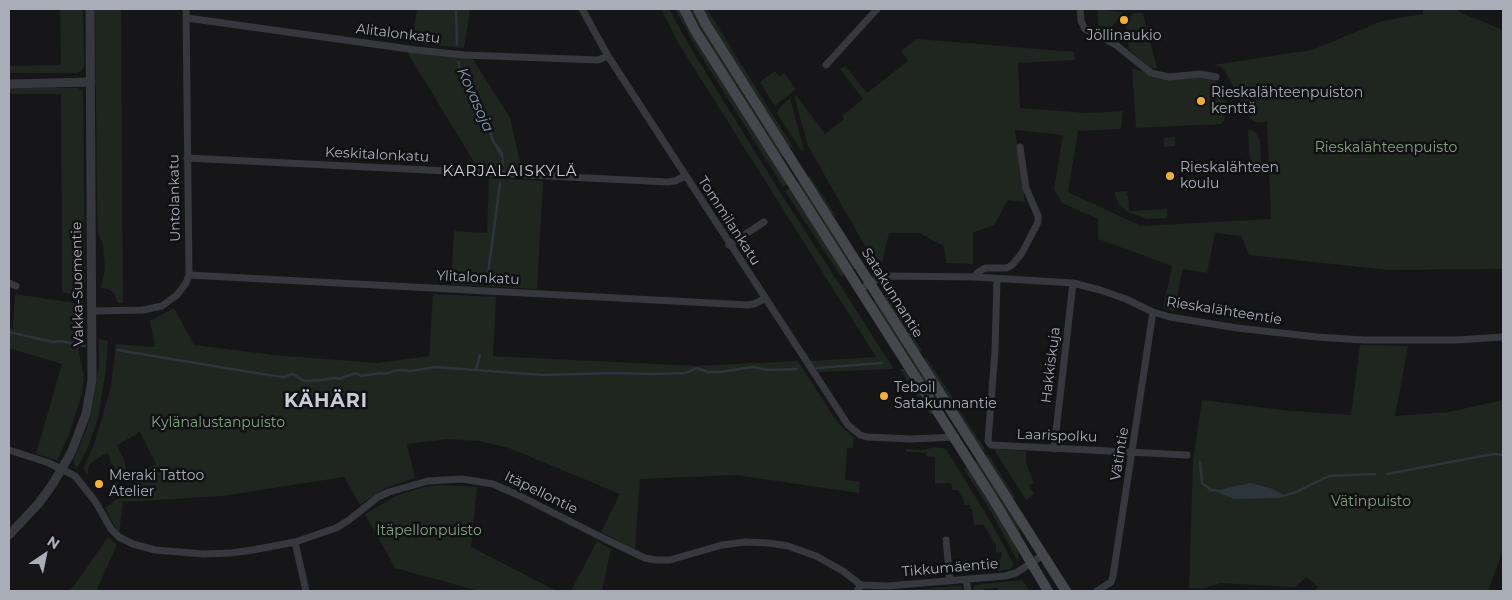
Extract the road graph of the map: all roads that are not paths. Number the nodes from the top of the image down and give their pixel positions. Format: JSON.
{"nodes":[{"id":1,"x":90,"y":9,"type":"edge"},
{"id":2,"x":186,"y":9,"type":"edge"},
{"id":3,"x":582,"y":9,"type":"edge"},
{"id":4,"x":684,"y":9,"type":"edge"},
{"id":5,"x":698,"y":9,"type":"edge"},
{"id":6,"x":877,"y":9,"type":"edge"},
{"id":7,"x":1080,"y":9,"type":"edge"},
{"id":8,"x":187,"y":18,"type":"junction"},
{"id":9,"x":608,"y":56,"type":"junction"},
{"id":10,"x":826,"y":65,"type":"dead end"},
{"id":11,"x":1216,"y":77,"type":"dead end"},
{"id":12,"x":91,"y":82,"type":"junction"},
{"id":13,"x":9,"y":84,"type":"edge"},
{"id":14,"x":1020,"y":147,"type":"dead end"},
{"id":15,"x":187,"y":158,"type":"junction"},
{"id":16,"x":685,"y":176,"type":"junction"},
{"id":17,"x":764,"y":222,"type":"dead end"},
{"id":18,"x":729,"y":245,"type":"junction"},
{"id":19,"x":189,"y":275,"type":"junction"},
{"id":20,"x":975,"y":277,"type":"junction"},
{"id":21,"x":996,"y":279,"type":"junction"},
{"id":22,"x":1073,"y":283,"type":"junction"},
{"id":23,"x":870,"y":284,"type":"junction"},
{"id":24,"x":859,"y":290,"type":"junction"},
{"id":25,"x":764,"y":299,"type":"junction"},
{"id":26,"x":93,"y":311,"type":"junction"},
{"id":27,"x":1153,"y":312,"type":"junction"},
{"id":28,"x":1503,"y":337,"type":"edge"},
{"id":29,"x":966,"y":436,"type":"junction"},
{"id":30,"x":953,"y":437,"type":"junction"},
{"id":31,"x":9,"y":450,"type":"edge"},
{"id":32,"x":1054,"y":450,"type":"junction"},
{"id":33,"x":1133,"y":451,"type":"junction"},
{"id":34,"x":1187,"y":455,"type":"dead end"},
{"id":35,"x":62,"y":469,"type":"junction"},
{"id":36,"x":9,"y":535,"type":"edge"},
{"id":37,"x":946,"y":540,"type":"dead end"},
{"id":38,"x":296,"y":542,"type":"junction"},
{"id":39,"x":1043,"y":555,"type":"junction"},
{"id":40,"x":1031,"y":563,"type":"junction"},
{"id":41,"x":966,"y":580,"type":"junction"},
{"id":42,"x":950,"y":581,"type":"junction"},
{"id":43,"x":859,"y":588,"type":"edge"},
{"id":44,"x":306,"y":591,"type":"edge"},
{"id":45,"x":968,"y":591,"type":"edge"},
{"id":46,"x":1048,"y":591,"type":"edge"},
{"id":47,"x":1066,"y":591,"type":"edge"},
{"id":48,"x":1097,"y":591,"type":"edge"}],
"edges":[{"from":1,"to":12,"type":"street","name":"Vakka-Suomentie"},
{"from":2,"to":8,"type":"street","name":"Untolankatu"},
{"from":3,"to":9,"type":"street","name":"Tommilankatu"},
{"from":4,"to":24,"type":"main road","name":"Satakunnantie"},
{"from":5,"to":23,"type":"main road","name":"Satakunnantie"},
{"from":6,"to":10,"type":"street"},
{"from":7,"to":11,"type":"street"},
{"from":8,"to":9,"type":"street","name":"Alitalonkatu"},
{"from":8,"to":15,"type":"street","name":"Untolankatu"},
{"from":9,"to":16,"type":"street","name":"Tommilankatu"},
{"from":12,"to":13,"type":"street"},
{"from":12,"to":26,"type":"street","name":"Vakka-Suomentie"},
{"from":14,"to":20,"type":"street"},
{"from":15,"to":16,"type":"street","name":"Keskitalonkatu"},
{"from":15,"to":19,"type":"street","name":"Untolankatu"},
{"from":16,"to":18,"type":"street","name":"Tommilankatu"},
{"from":17,"to":18,"type":"street"},
{"from":18,"to":25,"type":"street","name":"Tommilankatu"},
{"from":19,"to":25,"type":"street","name":"Ylitalonkatu"},
{"from":19,"to":26,"type":"street"},
{"from":20,"to":21,"type":"street","name":"Rieskalähteentie"},
{"from":20,"to":23,"type":"street","name":"Rieskalähteentie"},
{"from":21,"to":22,"type":"street","name":"Rieskalähteentie"},
{"from":21,"to":32,"type":"street","name":"Laarispolku"},
{"from":22,"to":27,"type":"street","name":"Rieskalähteentie"},
{"from":22,"to":32,"type":"street","name":"Hakkiskuja"},
{"from":23,"to":24,"type":"street","name":"Rieskalähteentie"},
{"from":23,"to":29,"type":"main road","name":"Satakunnantie"},
{"from":24,"to":30,"type":"main road","name":"Satakunnantie"},
{"from":25,"to":30,"type":"street","name":"Tommilankatu"},
{"from":26,"to":35,"type":"street","name":"Vakka-Suomentie"},
{"from":27,"to":28,"type":"street","name":"Rieskalähteentie"},
{"from":27,"to":33,"type":"street","name":"Vätintie"},
{"from":29,"to":30,"type":"street"},
{"from":29,"to":39,"type":"main road","name":"Satakunnantie"},
{"from":30,"to":40,"type":"main road","name":"Satakunnantie"},
{"from":31,"to":35,"type":"street","name":"Itäpellontie"},
{"from":32,"to":33,"type":"street","name":"Laarispolku"},
{"from":33,"to":34,"type":"street","name":"Laarispolku"},
{"from":33,"to":48,"type":"street","name":"Vätintie"},
{"from":35,"to":36,"type":"street","name":"Vakka-Suomentie"},
{"from":35,"to":38,"type":"street","name":"Itäpellontie"},
{"from":37,"to":42,"type":"street"},
{"from":38,"to":43,"type":"street","name":"Itäpellontie"},
{"from":38,"to":44,"type":"street"},
{"from":39,"to":40,"type":"street","name":"Tikkumäentie"},
{"from":39,"to":47,"type":"main road","name":"Satakunnantie"},
{"from":40,"to":41,"type":"street","name":"Tikkumäentie"},
{"from":40,"to":46,"type":"main road","name":"Satakunnantie"},
{"from":41,"to":42,"type":"street","name":"Tikkumäentie"},
{"from":41,"to":45,"type":"street"},
{"from":42,"to":43,"type":"street","name":"Tikkumäentie"}]}
